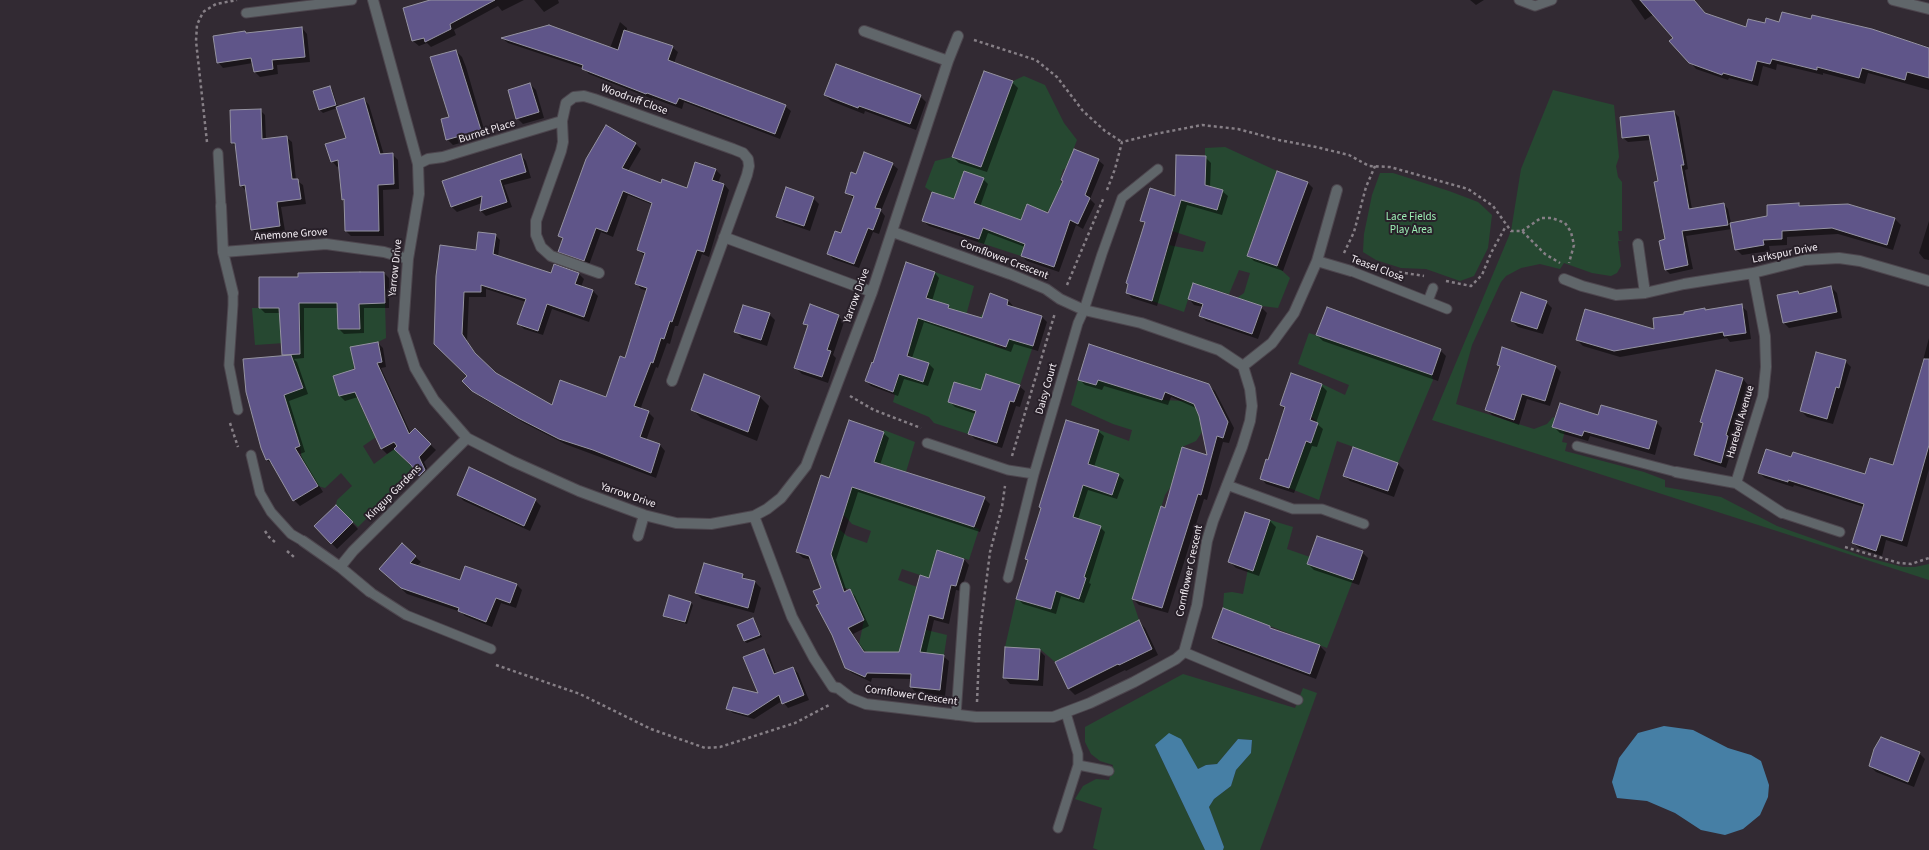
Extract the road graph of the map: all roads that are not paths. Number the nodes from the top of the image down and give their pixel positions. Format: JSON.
{"nodes":[{"id":1,"x":352,"y":0,"type":"edge"},
{"id":2,"x":374,"y":0,"type":"edge"},
{"id":3,"x":1519,"y":0,"type":"edge"},
{"id":4,"x":1552,"y":0,"type":"edge"},
{"id":5,"x":1893,"y":0,"type":"edge"},
{"id":6,"x":1929,"y":9,"type":"edge"},
{"id":7,"x":246,"y":13,"type":"dead end"},
{"id":8,"x":864,"y":31,"type":"dead end"},
{"id":9,"x":958,"y":36,"type":"dead end"},
{"id":10,"x":948,"y":61,"type":"junction"},
{"id":11,"x":562,"y":122,"type":"junction"},
{"id":12,"x":218,"y":152,"type":"dead end"},
{"id":13,"x":418,"y":164,"type":"junction"},
{"id":14,"x":1158,"y":169,"type":"dead end"},
{"id":15,"x":1337,"y":190,"type":"dead end"},
{"id":16,"x":221,"y":206,"type":"joint"},
{"id":17,"x":893,"y":232,"type":"junction"},
{"id":18,"x":724,"y":237,"type":"junction"},
{"id":19,"x":1638,"y":244,"type":"dead end"},
{"id":20,"x":223,"y":252,"type":"junction"},
{"id":21,"x":408,"y":259,"type":"junction"},
{"id":22,"x":1317,"y":261,"type":"junction"},
{"id":23,"x":1351,"y":271,"type":"joint"},
{"id":24,"x":600,"y":273,"type":"dead end"},
{"id":25,"x":1753,"y":273,"type":"junction"},
{"id":26,"x":1564,"y":279,"type":"dead end"},
{"id":27,"x":1929,"y":281,"type":"edge"},
{"id":28,"x":1433,"y":288,"type":"dead end"},
{"id":29,"x":872,"y":292,"type":"junction"},
{"id":30,"x":233,"y":293,"type":"joint"},
{"id":31,"x":1645,"y":293,"type":"junction"},
{"id":32,"x":1428,"y":301,"type":"junction"},
{"id":33,"x":1447,"y":309,"type":"dead end"},
{"id":34,"x":1084,"y":310,"type":"junction"},
{"id":35,"x":1243,"y":366,"type":"junction"},
{"id":36,"x":672,"y":381,"type":"dead end"},
{"id":37,"x":238,"y":410,"type":"dead end"},
{"id":38,"x":467,"y":438,"type":"junction"},
{"id":39,"x":927,"y":443,"type":"dead end"},
{"id":40,"x":1577,"y":446,"type":"dead end"},
{"id":41,"x":251,"y":455,"type":"dead end"},
{"id":42,"x":1676,"y":472,"type":"joint"},
{"id":43,"x":1034,"y":474,"type":"junction"},
{"id":44,"x":1736,"y":483,"type":"junction"},
{"id":45,"x":1227,"y":485,"type":"junction"},
{"id":46,"x":1782,"y":512,"type":"joint"},
{"id":47,"x":644,"y":515,"type":"junction"},
{"id":48,"x":754,"y":516,"type":"junction"},
{"id":49,"x":1364,"y":524,"type":"dead end"},
{"id":50,"x":1840,"y":532,"type":"dead end"},
{"id":51,"x":638,"y":536,"type":"dead end"},
{"id":52,"x":303,"y":541,"type":"joint"},
{"id":53,"x":340,"y":567,"type":"junction"},
{"id":54,"x":1008,"y":578,"type":"dead end"},
{"id":55,"x":965,"y":587,"type":"dead end"},
{"id":56,"x":370,"y":592,"type":"joint"},
{"id":57,"x":491,"y":649,"type":"dead end"},
{"id":58,"x":1184,"y":652,"type":"junction"},
{"id":59,"x":1298,"y":700,"type":"dead end"},
{"id":60,"x":1066,"y":713,"type":"junction"},
{"id":61,"x":956,"y":715,"type":"junction"},
{"id":62,"x":1078,"y":765,"type":"junction"},
{"id":63,"x":1109,"y":771,"type":"dead end"},
{"id":64,"x":1058,"y":828,"type":"dead end"}],
"edges":[{"from":1,"to":7,"type":"lane"},
{"from":2,"to":13,"type":"street","name":"Yarrow Drive"},
{"from":3,"to":4,"type":"lane"},
{"from":5,"to":6,"type":"street"},
{"from":8,"to":10,"type":"street"},
{"from":9,"to":10,"type":"street","name":"Yarrow Drive"},
{"from":10,"to":17,"type":"street","name":"Yarrow Drive"},
{"from":11,"to":13,"type":"street","name":"Burnet Place"},
{"from":11,"to":18,"type":"street","name":"Woodruff Close"},
{"from":11,"to":24,"type":"street","name":"Woodruff Close"},
{"from":12,"to":16,"type":"lane"},
{"from":13,"to":21,"type":"street","name":"Yarrow Drive"},
{"from":14,"to":34,"type":"lane","name":"Daisy Court"},
{"from":15,"to":22,"type":"street"},
{"from":16,"to":20,"type":"street"},
{"from":17,"to":29,"type":"street","name":"Yarrow Drive"},
{"from":17,"to":34,"type":"street","name":"Cornflower Crescent"},
{"from":18,"to":29,"type":"street"},
{"from":18,"to":36,"type":"street","name":"Woodruff Close"},
{"from":19,"to":31,"type":"street"},
{"from":20,"to":21,"type":"street","name":"Anemone Grove"},
{"from":20,"to":30,"type":"street"},
{"from":21,"to":38,"type":"street","name":"Yarrow Drive"},
{"from":22,"to":23,"type":"street","name":"Teasel Close"},
{"from":22,"to":35,"type":"street"},
{"from":23,"to":32,"type":"lane","name":"Teasel Close"},
{"from":25,"to":27,"type":"street","name":"Larkspur Drive"},
{"from":25,"to":31,"type":"street","name":"Larkspur Drive"},
{"from":25,"to":44,"type":"street","name":"Harebell Avenue"},
{"from":26,"to":31,"type":"street","name":"Larkspur Drive"},
{"from":28,"to":32,"type":"lane"},
{"from":29,"to":48,"type":"street","name":"Yarrow Drive"},
{"from":30,"to":37,"type":"lane"},
{"from":32,"to":33,"type":"lane","name":"Teasel Close"},
{"from":34,"to":35,"type":"street","name":"Cornflower Crescent"},
{"from":34,"to":43,"type":"lane","name":"Daisy Court"},
{"from":35,"to":45,"type":"street","name":"Cornflower Crescent"},
{"from":38,"to":47,"type":"street","name":"Yarrow Drive"},
{"from":38,"to":53,"type":"street","name":"Kingup Gardens"},
{"from":39,"to":43,"type":"lane"},
{"from":40,"to":42,"type":"lane"},
{"from":41,"to":52,"type":"lane"},
{"from":42,"to":44,"type":"street"},
{"from":43,"to":54,"type":"lane","name":"Daisy Court"},
{"from":44,"to":46,"type":"street"},
{"from":45,"to":49,"type":"lane"},
{"from":45,"to":58,"type":"street","name":"Cornflower Crescent"},
{"from":46,"to":50,"type":"lane"},
{"from":47,"to":48,"type":"street","name":"Yarrow Drive"},
{"from":47,"to":51,"type":"street"},
{"from":48,"to":61,"type":"street","name":"Cornflower Crescent"},
{"from":52,"to":53,"type":"street"},
{"from":53,"to":56,"type":"street"},
{"from":55,"to":61,"type":"lane"},
{"from":56,"to":57,"type":"lane"},
{"from":58,"to":59,"type":"lane"},
{"from":58,"to":60,"type":"street","name":"Cornflower Crescent"},
{"from":60,"to":61,"type":"street","name":"Cornflower Crescent"},
{"from":60,"to":62,"type":"lane"},
{"from":62,"to":63,"type":"lane"},
{"from":62,"to":64,"type":"lane"}]}
